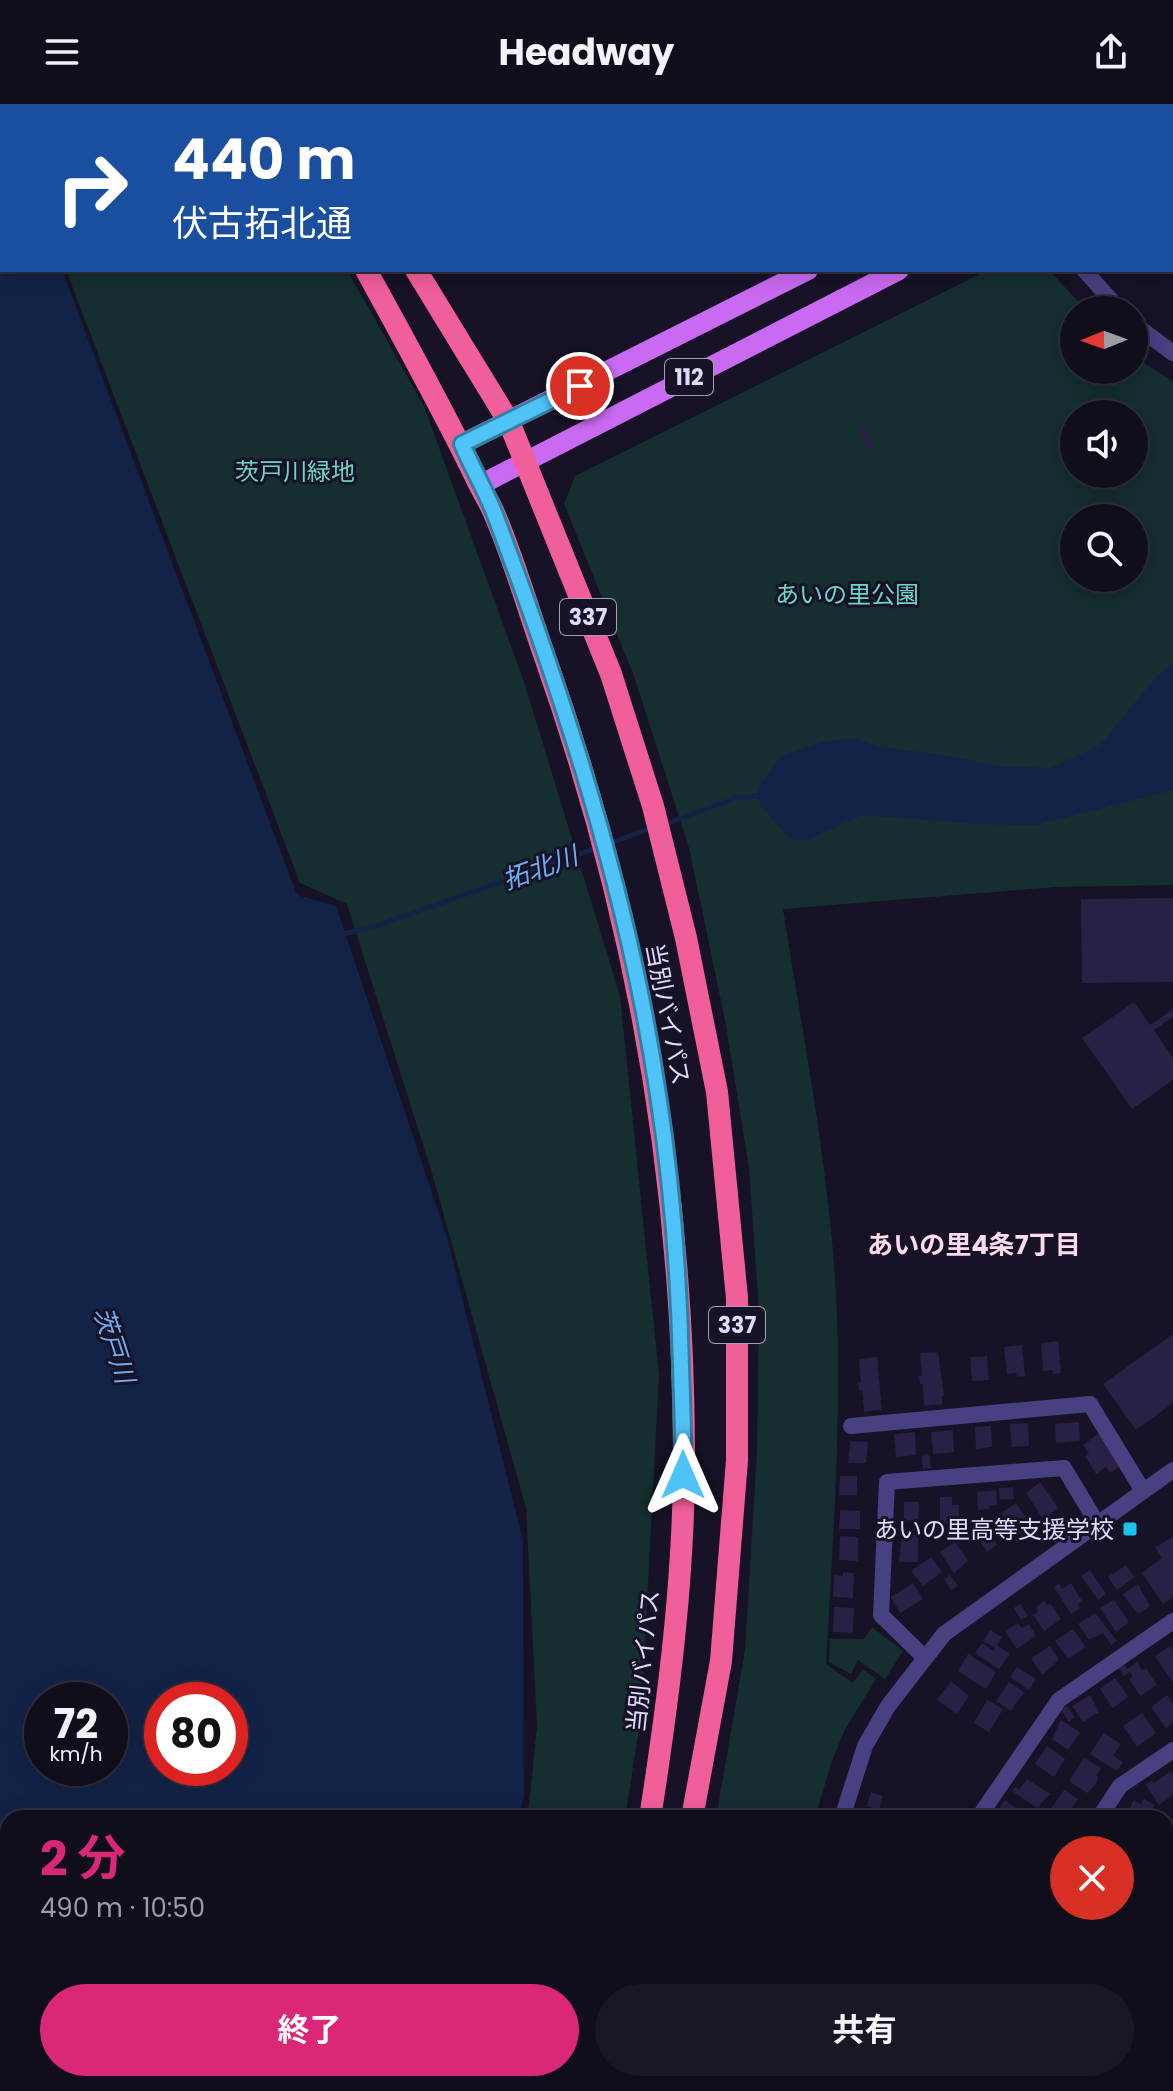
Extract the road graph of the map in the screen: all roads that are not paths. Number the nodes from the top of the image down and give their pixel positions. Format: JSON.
{"nodes":[{"id":1,"x":367,"y":272,"type":"edge"},
{"id":2,"x":417,"y":272,"type":"edge"},
{"id":3,"x":804,"y":272,"type":"edge"},
{"id":4,"x":895,"y":272,"type":"edge"},
{"id":5,"x":1086,"y":272,"type":"edge"},
{"id":6,"x":1107,"y":296,"type":"edge"},
{"id":7,"x":1148,"y":334,"type":"edge"},
{"id":8,"x":1173,"y":353,"type":"edge"},
{"id":9,"x":509,"y":422,"type":"junction"},
{"id":10,"x":462,"y":444,"type":"junction"},
{"id":11,"x":524,"y":461,"type":"junction"},
{"id":12,"x":480,"y":485,"type":"junction"},
{"id":13,"x":851,"y":1426,"type":"dead end"},
{"id":14,"x":1173,"y":1470,"type":"edge"},
{"id":15,"x":1143,"y":1491,"type":"junction"},
{"id":16,"x":1097,"y":1523,"type":"junction"},
{"id":17,"x":1173,"y":1621,"type":"edge"},
{"id":18,"x":924,"y":1657,"type":"junction"},
{"id":19,"x":1173,"y":1750,"type":"edge"},
{"id":20,"x":651,"y":1810,"type":"edge"},
{"id":21,"x":693,"y":1810,"type":"edge"},
{"id":22,"x":845,"y":1810,"type":"edge"},
{"id":23,"x":983,"y":1810,"type":"edge"},
{"id":24,"x":1104,"y":1810,"type":"edge"}],
"edges":[{"from":1,"to":10,"type":"highway","name":"当別バイパス","number":"337"},
{"from":2,"to":9,"type":"highway","name":"当別バイパス","number":"337"},
{"from":3,"to":9,"type":"main road","number":"112"},
{"from":4,"to":11,"type":"main road","number":"112"},
{"from":5,"to":6,"type":"street"},
{"from":7,"to":8,"type":"street"},
{"from":9,"to":10,"type":"main road","number":"112"},
{"from":9,"to":11,"type":"highway","name":"当別バイパス","number":"337"},
{"from":10,"to":12,"type":"highway","name":"当別バイパス","number":"337"},
{"from":11,"to":12,"type":"main road","number":"112"},
{"from":11,"to":21,"type":"highway","name":"当別バイパス","number":"337"},
{"from":12,"to":20,"type":"highway","name":"当別バイパス","number":"337"},
{"from":13,"to":15,"type":"street"},
{"from":14,"to":15,"type":"street"},
{"from":15,"to":16,"type":"street"},
{"from":16,"to":18,"type":"street"},
{"from":16,"to":18,"type":"street"},
{"from":17,"to":23,"type":"street"},
{"from":18,"to":22,"type":"street"},
{"from":19,"to":24,"type":"street"}]}
